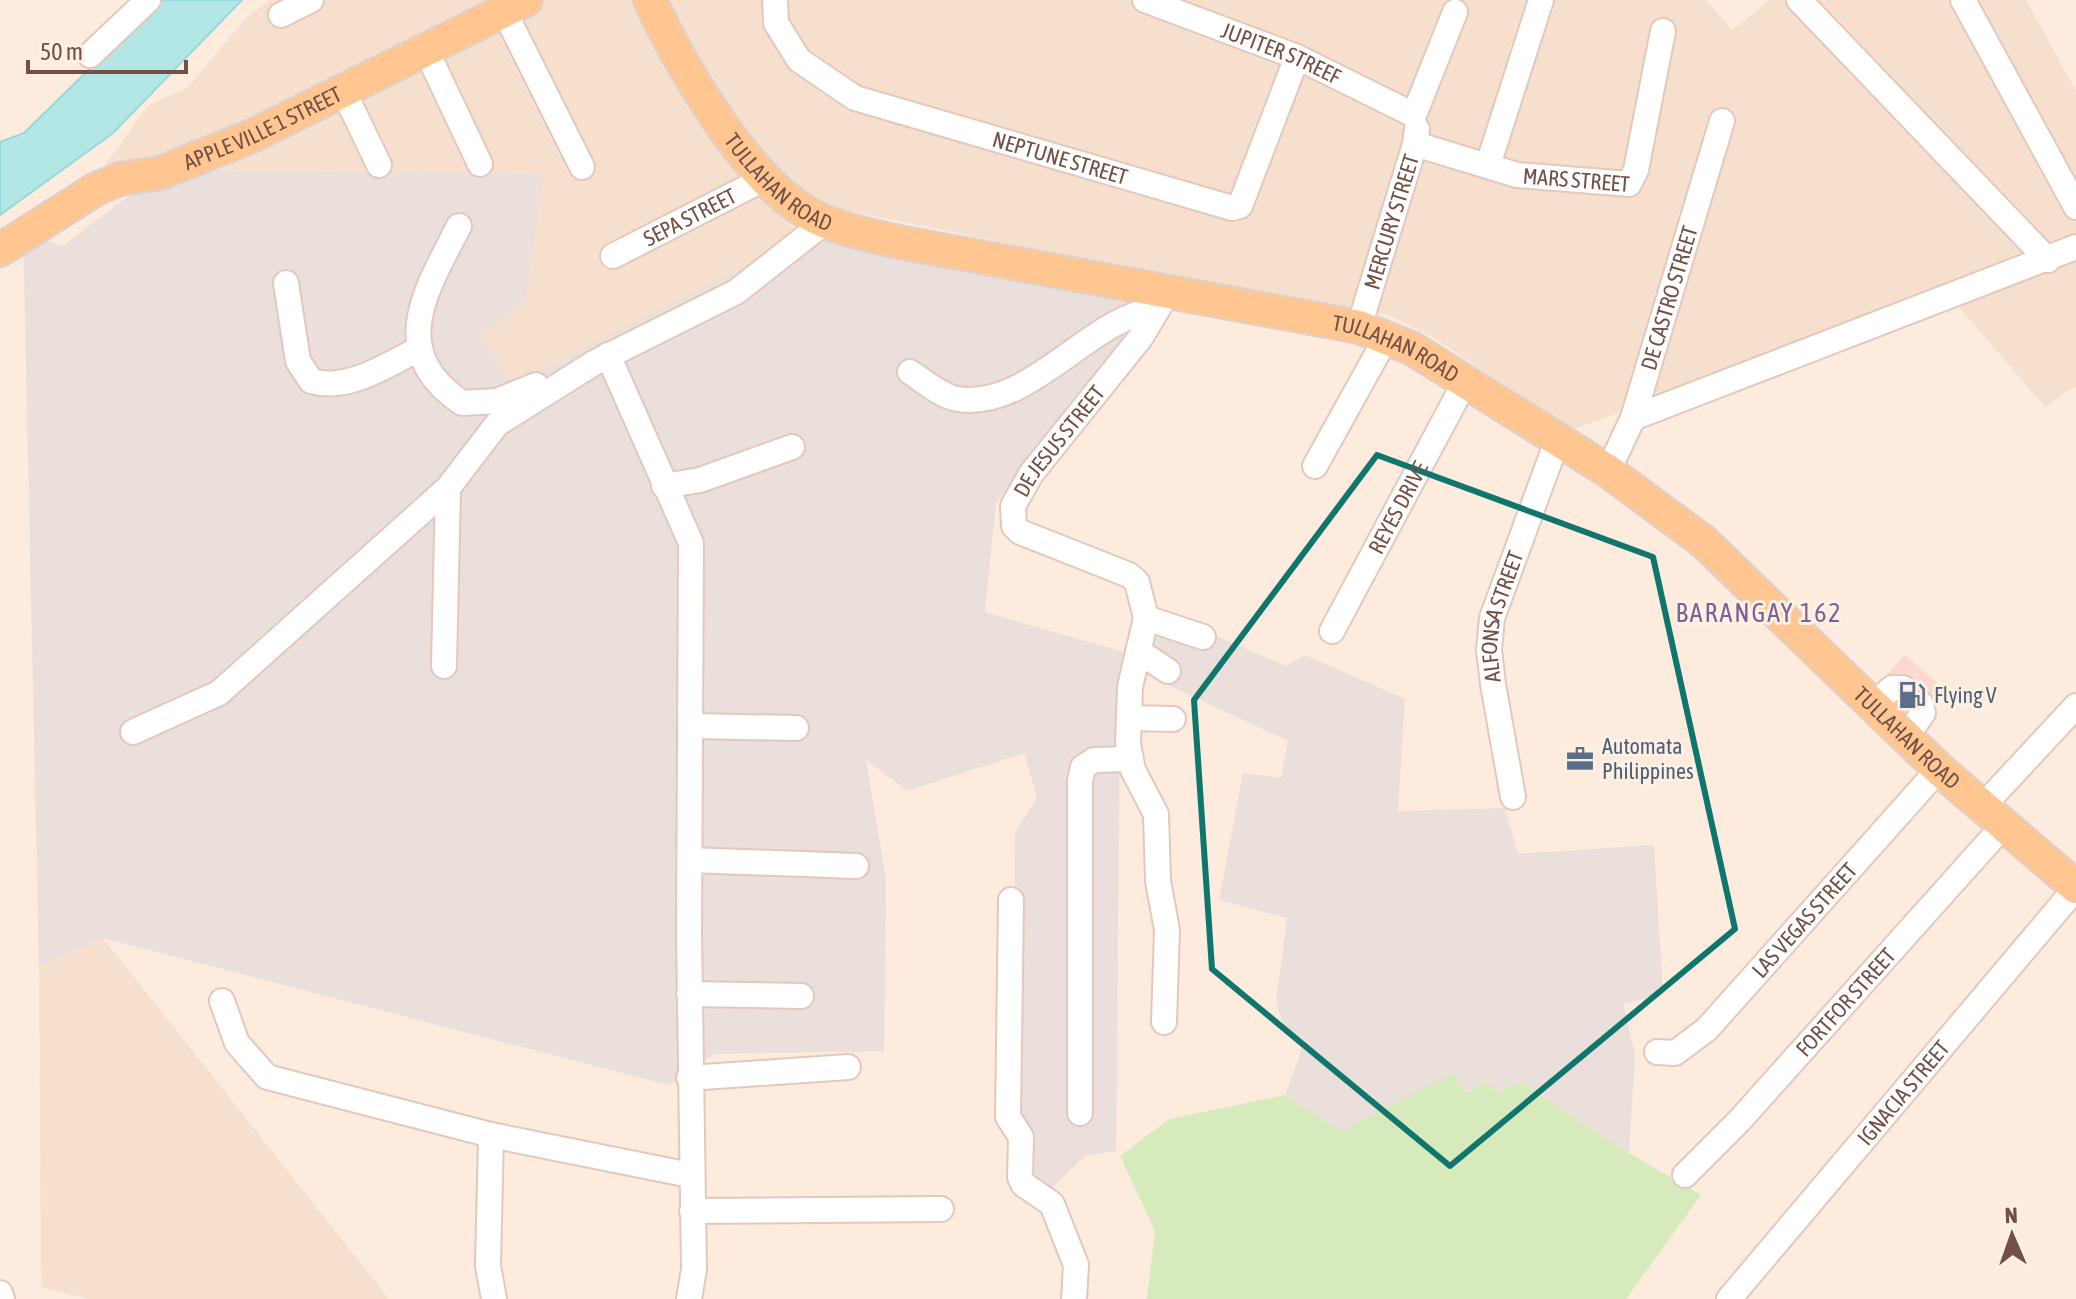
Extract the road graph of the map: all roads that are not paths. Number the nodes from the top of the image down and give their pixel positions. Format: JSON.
{"nodes":[{"id":1,"x":148,"y":0,"type":"edge"},
{"id":2,"x":311,"y":0,"type":"edge"},
{"id":3,"x":650,"y":0,"type":"edge"},
{"id":4,"x":775,"y":0,"type":"edge"},
{"id":5,"x":1145,"y":0,"type":"edge"},
{"id":6,"x":1541,"y":0,"type":"edge"},
{"id":7,"x":1799,"y":0,"type":"edge"},
{"id":8,"x":1963,"y":0,"type":"edge"},
{"id":9,"x":515,"y":6,"type":"edge"},
{"id":10,"x":1455,"y":12,"type":"dead end"},
{"id":11,"x":281,"y":15,"type":"dead end"},
{"id":12,"x":1663,"y":31,"type":"dead end"},
{"id":13,"x":426,"y":50,"type":"junction"},
{"id":14,"x":90,"y":55,"type":"dead end"},
{"id":15,"x":1297,"y":57,"type":"junction"},
{"id":16,"x":343,"y":90,"type":"junction"},
{"id":17,"x":1414,"y":115,"type":"junction"},
{"id":18,"x":1722,"y":121,"type":"dead end"},
{"id":19,"x":1415,"y":144,"type":"junction"},
{"id":20,"x":480,"y":164,"type":"dead end"},
{"id":21,"x":379,"y":165,"type":"dead end"},
{"id":22,"x":1488,"y":165,"type":"junction"},
{"id":23,"x":582,"y":167,"type":"dead end"},
{"id":24,"x":766,"y":178,"type":"junction"},
{"id":25,"x":2076,"y":207,"type":"edge"},
{"id":26,"x":825,"y":222,"type":"junction"},
{"id":27,"x":459,"y":226,"type":"dead end"},
{"id":28,"x":2076,"y":247,"type":"edge"},
{"id":29,"x":0,"y":250,"type":"edge"},
{"id":30,"x":613,"y":256,"type":"dead end"},
{"id":31,"x":2048,"y":260,"type":"junction"},
{"id":32,"x":286,"y":283,"type":"dead end"},
{"id":33,"x":1162,"y":300,"type":"junction"},
{"id":34,"x":1372,"y":333,"type":"junction"},
{"id":35,"x":419,"y":349,"type":"junction"},
{"id":36,"x":601,"y":359,"type":"junction"},
{"id":37,"x":910,"y":372,"type":"dead end"},
{"id":38,"x":1465,"y":382,"type":"junction"},
{"id":39,"x":1633,"y":418,"type":"junction"},
{"id":40,"x":1557,"y":441,"type":"junction"},
{"id":41,"x":792,"y":447,"type":"dead end"},
{"id":42,"x":1315,"y":466,"type":"dead end"},
{"id":43,"x":1608,"y":471,"type":"junction"},
{"id":44,"x":664,"y":486,"type":"junction"},
{"id":45,"x":448,"y":488,"type":"junction"},
{"id":46,"x":1146,"y":618,"type":"junction"},
{"id":47,"x":1332,"y":631,"type":"dead end"},
{"id":48,"x":1203,"y":637,"type":"dead end"},
{"id":49,"x":1138,"y":651,"type":"junction"},
{"id":50,"x":444,"y":666,"type":"dead end"},
{"id":51,"x":1168,"y":671,"type":"dead end"},
{"id":52,"x":1873,"y":705,"type":"junction"},
{"id":53,"x":2076,"y":706,"type":"edge"},
{"id":54,"x":1129,"y":718,"type":"junction"},
{"id":55,"x":1173,"y":719,"type":"dead end"},
{"id":56,"x":692,"y":726,"type":"junction"},
{"id":57,"x":796,"y":728,"type":"dead end"},
{"id":58,"x":133,"y":732,"type":"dead end"},
{"id":59,"x":1906,"y":737,"type":"junction"},
{"id":60,"x":1131,"y":764,"type":"junction"},
{"id":61,"x":1939,"y":769,"type":"junction"},
{"id":62,"x":1513,"y":797,"type":"dead end"},
{"id":63,"x":1993,"y":816,"type":"junction"},
{"id":64,"x":690,"y":860,"type":"junction"},
{"id":65,"x":856,"y":866,"type":"dead end"},
{"id":66,"x":2076,"y":887,"type":"edge"},
{"id":67,"x":1011,"y":900,"type":"dead end"},
{"id":68,"x":689,"y":994,"type":"junction"},
{"id":69,"x":801,"y":996,"type":"dead end"},
{"id":70,"x":222,"y":1001,"type":"dead end"},
{"id":71,"x":1164,"y":1022,"type":"dead end"},
{"id":72,"x":1657,"y":1052,"type":"dead end"},
{"id":73,"x":848,"y":1067,"type":"dead end"},
{"id":74,"x":689,"y":1078,"type":"junction"},
{"id":75,"x":1080,"y":1113,"type":"dead end"},
{"id":76,"x":491,"y":1135,"type":"junction"},
{"id":77,"x":690,"y":1175,"type":"junction"},
{"id":78,"x":1685,"y":1175,"type":"dead end"},
{"id":79,"x":941,"y":1209,"type":"dead end"},
{"id":80,"x":692,"y":1211,"type":"junction"},
{"id":81,"x":0,"y":1293,"type":"edge"},
{"id":82,"x":2,"y":1299,"type":"edge"},
{"id":83,"x":494,"y":1299,"type":"edge"},
{"id":84,"x":689,"y":1299,"type":"edge"},
{"id":85,"x":1074,"y":1299,"type":"edge"},
{"id":86,"x":1729,"y":1299,"type":"edge"}],
"edges":[{"from":1,"to":14,"type":"street"},
{"from":2,"to":11,"type":"street"},
{"from":3,"to":24,"type":"main road","name":"TULLAHAN ROAD"},
{"from":4,"to":15,"type":"street","name":"NEPTUNE STREET"},
{"from":5,"to":15,"type":"street","name":"JUPITER STREEF"},
{"from":6,"to":22,"type":"street"},
{"from":7,"to":31,"type":"street"},
{"from":8,"to":25,"type":"street"},
{"from":9,"to":13,"type":"main road","name":"APPLE VILLE 1 STREET"},
{"from":9,"to":23,"type":"street"},
{"from":10,"to":17,"type":"street"},
{"from":12,"to":22,"type":"street","name":"MARS STREET"},
{"from":13,"to":16,"type":"main road","name":"APPLE VILLE 1 STREET"},
{"from":13,"to":20,"type":"street"},
{"from":15,"to":17,"type":"street","name":"JUPITER STREEF"},
{"from":16,"to":21,"type":"street"},
{"from":16,"to":29,"type":"main road","name":"APPLE VILLE 1 STREET"},
{"from":17,"to":19,"type":"street","name":"MERCURY STREET"},
{"from":18,"to":39,"type":"street","name":"DE CASTRO STREET"},
{"from":19,"to":22,"type":"street","name":"MARS STREET"},
{"from":19,"to":34,"type":"street","name":"MERCURY STREET"},
{"from":24,"to":26,"type":"main road","name":"TULLAHAN ROAD"},
{"from":24,"to":30,"type":"street","name":"SEPA STREET"},
{"from":26,"to":33,"type":"main road","name":"TULLAHAN ROAD"},
{"from":26,"to":36,"type":"street"},
{"from":27,"to":35,"type":"street"},
{"from":28,"to":31,"type":"street"},
{"from":31,"to":39,"type":"street"},
{"from":32,"to":35,"type":"street"},
{"from":33,"to":34,"type":"main road","name":"TULLAHAN ROAD"},
{"from":33,"to":37,"type":"street"},
{"from":33,"to":46,"type":"street","name":"DE JESUS STREET"},
{"from":34,"to":38,"type":"main road","name":"TULLAHAN ROAD"},
{"from":34,"to":42,"type":"street","name":"MERCURY STREET"},
{"from":35,"to":36,"type":"street"},
{"from":36,"to":44,"type":"street"},
{"from":36,"to":45,"type":"street"},
{"from":38,"to":40,"type":"main road","name":"TULLAHAN ROAD"},
{"from":38,"to":47,"type":"street","name":"REYES DRIVE"},
{"from":39,"to":43,"type":"street","name":"DE CASTRO STREET"},
{"from":40,"to":43,"type":"main road","name":"TULLAHAN ROAD"},
{"from":40,"to":62,"type":"street","name":"ALFONSA STREET"},
{"from":41,"to":44,"type":"street"},
{"from":43,"to":52,"type":"main road","name":"TULLAHAN ROAD"},
{"from":44,"to":56,"type":"street"},
{"from":45,"to":50,"type":"street"},
{"from":45,"to":58,"type":"street"},
{"from":46,"to":48,"type":"street"},
{"from":46,"to":49,"type":"street"},
{"from":49,"to":51,"type":"street"},
{"from":49,"to":54,"type":"street"},
{"from":52,"to":59,"type":"main road","name":"TULLAHAN ROAD"},
{"from":52,"to":59,"type":"street"},
{"from":53,"to":63,"type":"street","name":"FORTFOR STREET"},
{"from":54,"to":55,"type":"street"},
{"from":54,"to":60,"type":"street"},
{"from":56,"to":57,"type":"street"},
{"from":56,"to":64,"type":"street"},
{"from":59,"to":61,"type":"main road","name":"TULLAHAN ROAD"},
{"from":60,"to":71,"type":"street"},
{"from":60,"to":75,"type":"street"},
{"from":61,"to":63,"type":"main road","name":"TULLAHAN ROAD"},
{"from":61,"to":72,"type":"street","name":"LAS VEGAS STREET"},
{"from":63,"to":66,"type":"main road","name":"TULLAHAN ROAD"},
{"from":63,"to":78,"type":"street","name":"FORTFOR STREET"},
{"from":64,"to":65,"type":"street"},
{"from":64,"to":68,"type":"street"},
{"from":66,"to":86,"type":"street","name":"IGNACIA STREET"},
{"from":67,"to":85,"type":"street"},
{"from":68,"to":69,"type":"street"},
{"from":68,"to":74,"type":"street"},
{"from":70,"to":76,"type":"street"},
{"from":73,"to":74,"type":"street"},
{"from":74,"to":77,"type":"street"},
{"from":76,"to":77,"type":"street"},
{"from":76,"to":83,"type":"street"},
{"from":77,"to":80,"type":"street"},
{"from":79,"to":80,"type":"street"},
{"from":80,"to":84,"type":"street"},
{"from":81,"to":82,"type":"street"}]}
